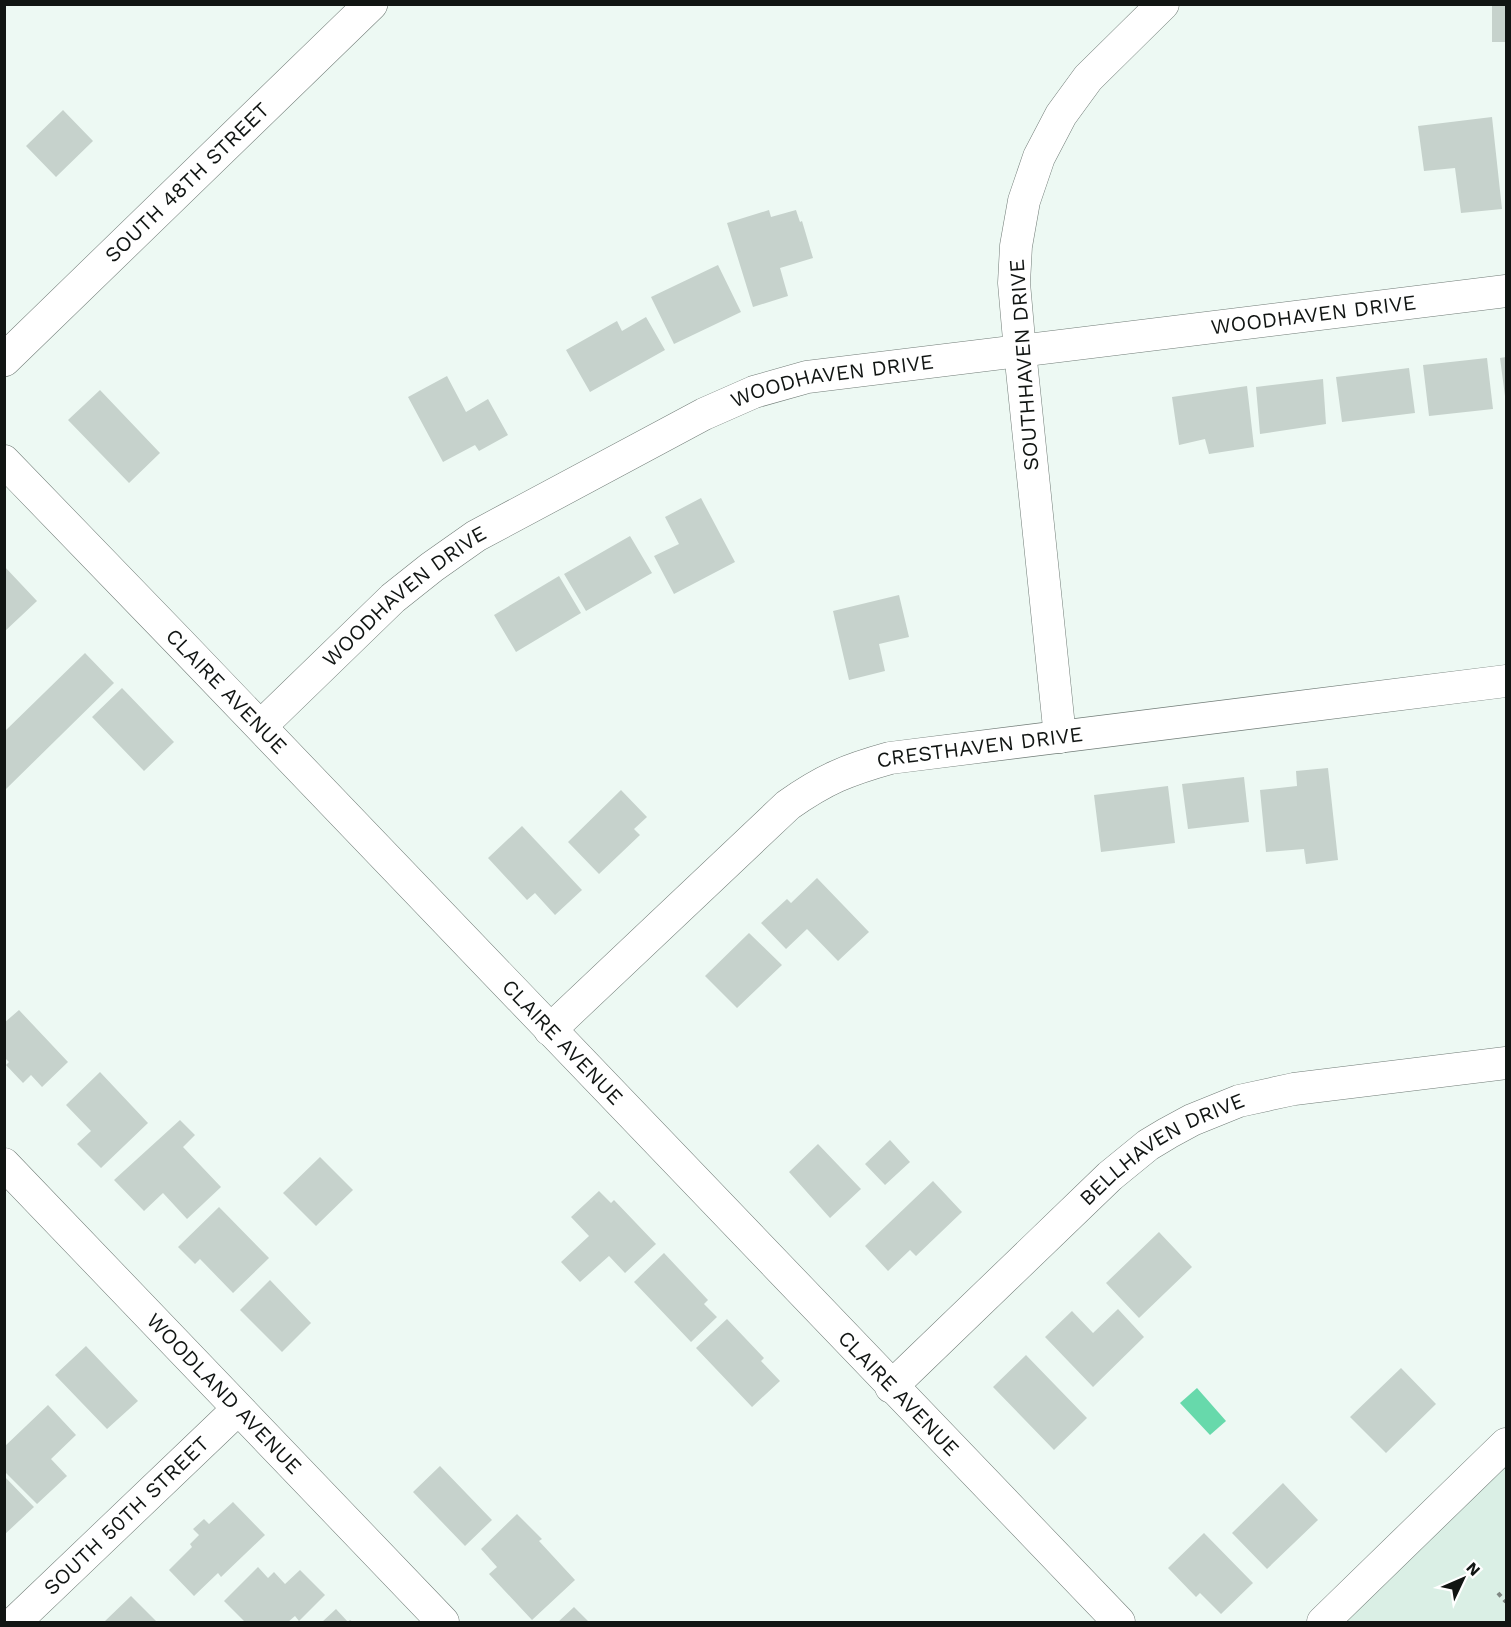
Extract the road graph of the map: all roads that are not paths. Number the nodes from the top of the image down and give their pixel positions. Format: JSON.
{"nodes":[{"id":1,"x":371,"y":4,"type":"edge"},
{"id":2,"x":1163,"y":4,"type":"edge"},
{"id":3,"x":1506,"y":291,"type":"edge"},
{"id":4,"x":1020,"y":351,"type":"junction"},
{"id":5,"x":4,"y":360,"type":"edge"},
{"id":6,"x":4,"y":461,"type":"edge"},
{"id":7,"x":1506,"y":681,"type":"edge"},
{"id":8,"x":261,"y":726,"type":"junction"},
{"id":9,"x":1060,"y":737,"type":"junction"},
{"id":10,"x":550,"y":1030,"type":"junction"},
{"id":11,"x":1506,"y":1063,"type":"edge"},
{"id":12,"x":4,"y":1164,"type":"edge"},
{"id":13,"x":891,"y":1387,"type":"junction"},
{"id":14,"x":238,"y":1409,"type":"junction"},
{"id":15,"x":1506,"y":1444,"type":"edge"},
{"id":16,"x":15,"y":1623,"type":"edge"},
{"id":17,"x":443,"y":1623,"type":"edge"},
{"id":18,"x":1119,"y":1623,"type":"edge"},
{"id":19,"x":1323,"y":1623,"type":"edge"}],
"edges":[{"from":1,"to":5,"type":"main road","name":"SOUTH 48TH STREET"},
{"from":2,"to":4,"type":"street","name":"SOUTHHAVEN DRIVE"},
{"from":3,"to":4,"type":"street","name":"WOODHAVEN DRIVE"},
{"from":4,"to":8,"type":"street","name":"WOODHAVEN DRIVE"},
{"from":4,"to":9,"type":"street","name":"SOUTHHAVEN DRIVE"},
{"from":6,"to":8,"type":"street","name":"CLAIRE AVENUE"},
{"from":7,"to":9,"type":"street","name":"CRESTHAVEN DRIVE"},
{"from":8,"to":10,"type":"street","name":"CLAIRE AVENUE"},
{"from":9,"to":10,"type":"street","name":"CRESTHAVEN DRIVE"},
{"from":10,"to":13,"type":"street","name":"CLAIRE AVENUE"},
{"from":11,"to":13,"type":"street","name":"BELLHAVEN DRIVE"},
{"from":12,"to":14,"type":"street","name":"WOODLAND AVENUE"},
{"from":13,"to":18,"type":"street","name":"CLAIRE AVENUE"},
{"from":14,"to":16,"type":"street","name":"SOUTH 50TH STREET"},
{"from":14,"to":17,"type":"street","name":"WOODLAND AVENUE"},
{"from":15,"to":19,"type":"street"}]}
